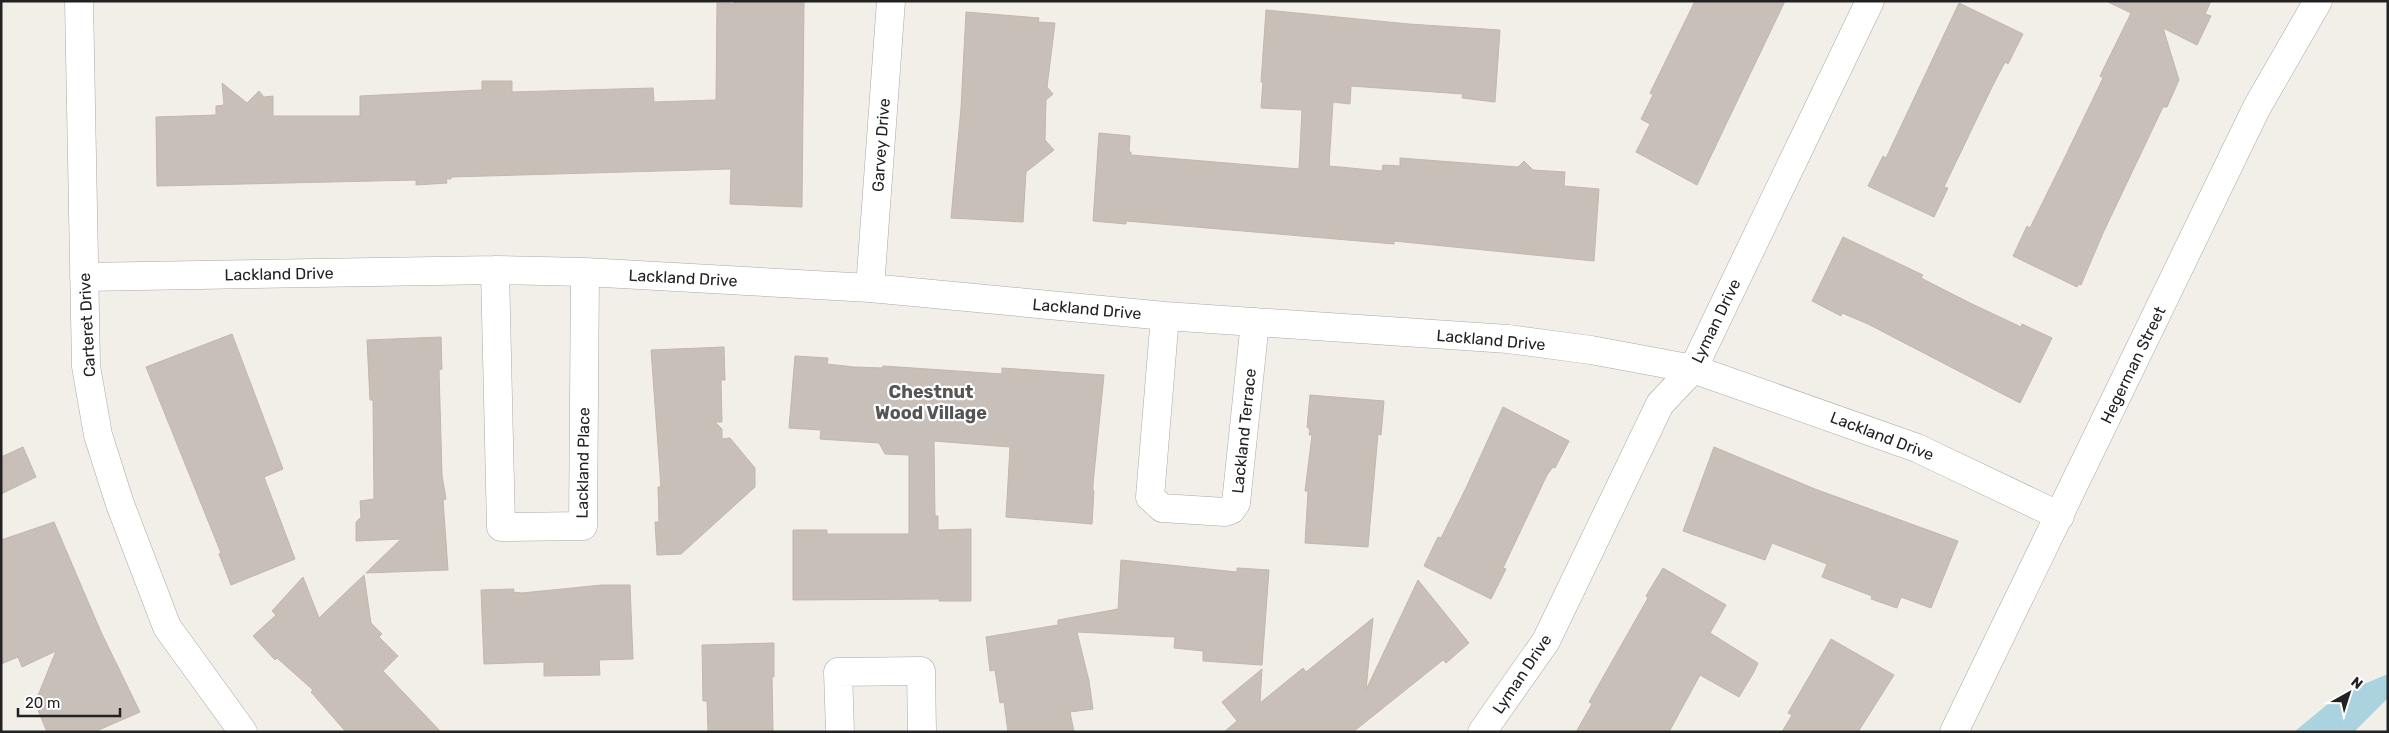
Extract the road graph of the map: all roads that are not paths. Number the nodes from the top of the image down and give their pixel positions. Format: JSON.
{"nodes":[{"id":1,"x":79,"y":1,"type":"edge"},
{"id":2,"x":891,"y":1,"type":"edge"},
{"id":3,"x":1870,"y":1,"type":"edge"},
{"id":4,"x":2318,"y":1,"type":"edge"},
{"id":5,"x":495,"y":270,"type":"junction"},
{"id":6,"x":586,"y":272,"type":"junction"},
{"id":7,"x":84,"y":277,"type":"junction"},
{"id":8,"x":870,"y":288,"type":"junction"},
{"id":9,"x":1165,"y":316,"type":"junction"},
{"id":10,"x":1256,"y":322,"type":"junction"},
{"id":11,"x":1693,"y":369,"type":"junction"},
{"id":12,"x":2060,"y":516,"type":"junction"},
{"id":13,"x":243,"y":732,"type":"edge"},
{"id":14,"x":840,"y":732,"type":"edge"},
{"id":15,"x":922,"y":732,"type":"edge"},
{"id":16,"x":1482,"y":732,"type":"edge"},
{"id":17,"x":1954,"y":732,"type":"edge"}],
"edges":[{"from":1,"to":7,"type":"street","name":"Carteret Drive"},
{"from":2,"to":8,"type":"street","name":"Garvey Drive"},
{"from":3,"to":11,"type":"street","name":"Lyman Drive"},
{"from":4,"to":12,"type":"street","name":"Hegerman Street"},
{"from":5,"to":6,"type":"street","name":"Lackland Drive"},
{"from":5,"to":6,"type":"street","name":"Lackland Place"},
{"from":5,"to":7,"type":"street","name":"Lackland Drive"},
{"from":6,"to":8,"type":"street","name":"Lackland Drive"},
{"from":7,"to":13,"type":"street","name":"Carteret Drive"},
{"from":8,"to":9,"type":"street","name":"Lackland Drive"},
{"from":9,"to":10,"type":"street","name":"Lackland Drive"},
{"from":9,"to":10,"type":"street","name":"Lackland Terrace"},
{"from":10,"to":11,"type":"street","name":"Lackland Drive"},
{"from":11,"to":12,"type":"street","name":"Lackland Drive"},
{"from":11,"to":16,"type":"street","name":"Lyman Drive"},
{"from":12,"to":17,"type":"street","name":"Hegerman Street"},
{"from":14,"to":15,"type":"street"}]}
